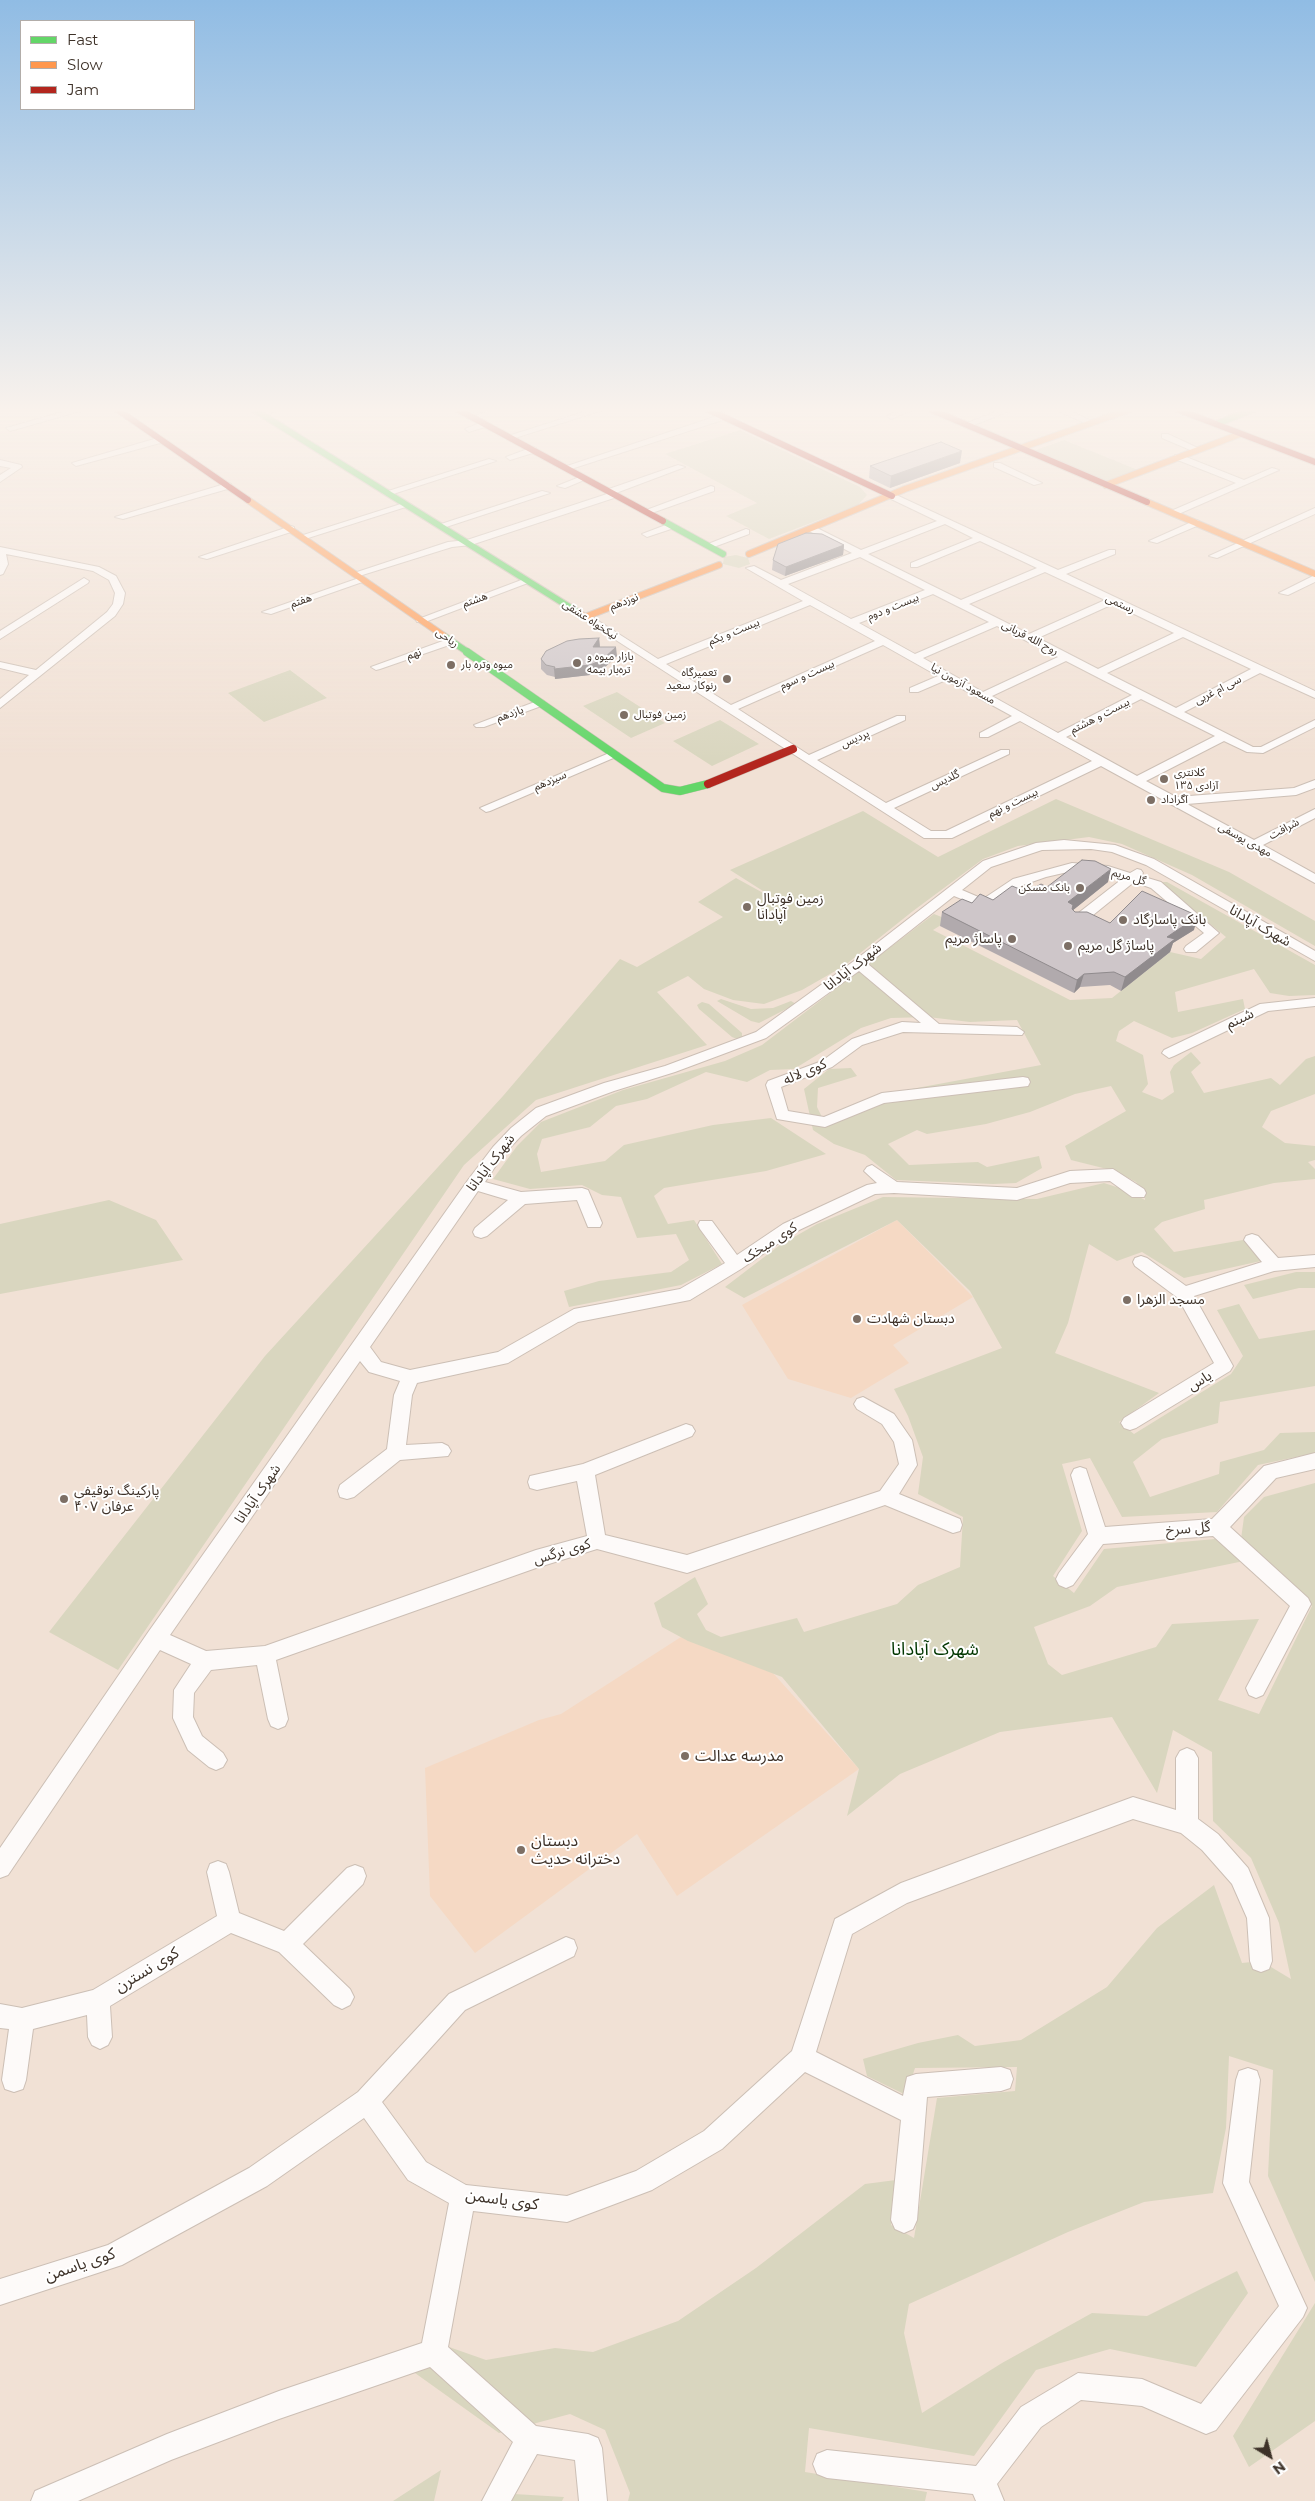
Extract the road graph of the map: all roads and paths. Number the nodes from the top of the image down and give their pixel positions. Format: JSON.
{"nodes":[{"id":1,"x":288,"y":527,"type":"edge"},
{"id":2,"x":336,"y":527,"type":"edge"},
{"id":3,"x":441,"y":527,"type":"edge"},
{"id":4,"x":515,"y":527,"type":"edge"},
{"id":5,"x":669,"y":527,"type":"edge"},
{"id":6,"x":672,"y":527,"type":"edge"},
{"id":7,"x":818,"y":527,"type":"edge"},
{"id":8,"x":930,"y":527,"type":"edge"},
{"id":9,"x":957,"y":527,"type":"edge"},
{"id":10,"x":1187,"y":527,"type":"edge"},
{"id":11,"x":1205,"y":527,"type":"edge"},
{"id":12,"x":1280,"y":527,"type":"edge"},
{"id":13,"x":291,"y":529,"type":"junction"},
{"id":14,"x":812,"y":529,"type":"junction"},
{"id":15,"x":746,"y":532,"type":"dead end"},
{"id":16,"x":647,"y":534,"type":"dead end"},
{"id":17,"x":302,"y":537,"type":"junction"},
{"id":18,"x":980,"y":538,"type":"junction"},
{"id":19,"x":1154,"y":541,"type":"dead end"},
{"id":20,"x":468,"y":543,"type":"junction"},
{"id":21,"x":1243,"y":543,"type":"junction"},
{"id":22,"x":708,"y":546,"type":"junction"},
{"id":23,"x":0,"y":550,"type":"edge"},
{"id":24,"x":1112,"y":552,"type":"dead end"},
{"id":25,"x":861,"y":553,"type":"junction"},
{"id":26,"x":723,"y":554,"type":"junction"},
{"id":27,"x":749,"y":554,"type":"junction"},
{"id":28,"x":1214,"y":556,"type":"dead end"},
{"id":29,"x":204,"y":557,"type":"dead end"},
{"id":30,"x":914,"y":565,"type":"dead end"},
{"id":31,"x":1045,"y":568,"type":"junction"},
{"id":32,"x":745,"y":569,"type":"joint"},
{"id":33,"x":0,"y":572,"type":"edge"},
{"id":34,"x":1058,"y":574,"type":"junction"},
{"id":35,"x":1315,"y":574,"type":"edge"},
{"id":36,"x":360,"y":577,"type":"junction"},
{"id":37,"x":1315,"y":578,"type":"edge"},
{"id":38,"x":84,"y":581,"type":"dead end"},
{"id":39,"x":528,"y":581,"type":"junction"},
{"id":40,"x":780,"y":584,"type":"junction"},
{"id":41,"x":934,"y":590,"type":"junction"},
{"id":42,"x":1284,"y":593,"type":"dead end"},
{"id":43,"x":1114,"y":600,"type":"junction"},
{"id":44,"x":811,"y":601,"type":"junction"},
{"id":45,"x":961,"y":604,"type":"junction"},
{"id":46,"x":267,"y":612,"type":"dead end"},
{"id":47,"x":585,"y":617,"type":"junction"},
{"id":48,"x":421,"y":620,"type":"junction"},
{"id":49,"x":998,"y":622,"type":"junction"},
{"id":50,"x":852,"y":623,"type":"junction"},
{"id":51,"x":1182,"y":633,"type":"junction"},
{"id":52,"x":0,"y":636,"type":"edge"},
{"id":53,"x":1030,"y":638,"type":"junction"},
{"id":54,"x":451,"y":641,"type":"junction"},
{"id":55,"x":883,"y":641,"type":"junction"},
{"id":56,"x":1066,"y":656,"type":"junction"},
{"id":57,"x":915,"y":658,"type":"junction"},
{"id":58,"x":658,"y":663,"type":"junction"},
{"id":59,"x":0,"y":665,"type":"edge"},
{"id":60,"x":376,"y":667,"type":"dead end"},
{"id":61,"x":1260,"y":669,"type":"junction"},
{"id":62,"x":1098,"y":673,"type":"junction"},
{"id":63,"x":37,"y":674,"type":"junction"},
{"id":64,"x":946,"y":676,"type":"junction"},
{"id":65,"x":914,"y":690,"type":"dead end"},
{"id":66,"x":1142,"y":694,"type":"junction"},
{"id":67,"x":1315,"y":695,"type":"edge"},
{"id":68,"x":983,"y":696,"type":"junction"},
{"id":69,"x":540,"y":703,"type":"junction"},
{"id":70,"x":0,"y":705,"type":"edge"},
{"id":71,"x":730,"y":709,"type":"junction"},
{"id":72,"x":1176,"y":712,"type":"junction"},
{"id":73,"x":1020,"y":716,"type":"junction"},
{"id":74,"x":901,"y":718,"type":"dead end"},
{"id":75,"x":1315,"y":723,"type":"edge"},
{"id":76,"x":480,"y":725,"type":"dead end"},
{"id":77,"x":984,"y":735,"type":"dead end"},
{"id":78,"x":1224,"y":736,"type":"junction"},
{"id":79,"x":1058,"y":737,"type":"junction"},
{"id":80,"x":1248,"y":748,"type":"joint"},
{"id":81,"x":793,"y":749,"type":"junction"},
{"id":82,"x":1005,"y":752,"type":"dead end"},
{"id":83,"x":614,"y":754,"type":"junction"},
{"id":84,"x":808,"y":759,"type":"junction"},
{"id":85,"x":1101,"y":761,"type":"junction"},
{"id":86,"x":1137,"y":781,"type":"junction"},
{"id":87,"x":1315,"y":784,"type":"edge"},
{"id":88,"x":1174,"y":801,"type":"junction"},
{"id":89,"x":486,"y":808,"type":"dead end"},
{"id":90,"x":885,"y":808,"type":"junction"},
{"id":91,"x":1315,"y":813,"type":"edge"},
{"id":92,"x":924,"y":832,"type":"joint"},
{"id":93,"x":1254,"y":845,"type":"junction"},
{"id":94,"x":1150,"y":862,"type":"junction"},
{"id":95,"x":1132,"y":877,"type":"junction"},
{"id":96,"x":1315,"y":879,"type":"edge"},
{"id":97,"x":952,"y":890,"type":"junction"},
{"id":98,"x":1077,"y":921,"type":"edge"},
{"id":99,"x":1190,"y":950,"type":"dead end"},
{"id":100,"x":1315,"y":957,"type":"edge"},
{"id":101,"x":858,"y":964,"type":"junction"},
{"id":102,"x":1315,"y":1002,"type":"edge"},
{"id":103,"x":935,"y":1028,"type":"junction"},
{"id":104,"x":1017,"y":1032,"type":"dead end"},
{"id":105,"x":1169,"y":1053,"type":"dead end"},
{"id":106,"x":1023,"y":1082,"type":"dead end"},
{"id":107,"x":872,"y":1171,"type":"dead end"},
{"id":108,"x":474,"y":1184,"type":"junction"},
{"id":109,"x":894,"y":1187,"type":"junction"},
{"id":110,"x":1138,"y":1193,"type":"dead end"},
{"id":111,"x":521,"y":1198,"type":"junction"},
{"id":112,"x":594,"y":1223,"type":"dead end"},
{"id":113,"x":706,"y":1225,"type":"dead end"},
{"id":114,"x":481,"y":1232,"type":"dead end"},
{"id":115,"x":1252,"y":1240,"type":"dead end"},
{"id":116,"x":1315,"y":1261,"type":"edge"},
{"id":117,"x":1141,"y":1262,"type":"dead end"},
{"id":118,"x":735,"y":1265,"type":"junction"},
{"id":119,"x":1274,"y":1265,"type":"junction"},
{"id":120,"x":1184,"y":1293,"type":"junction"},
{"id":121,"x":360,"y":1348,"type":"junction"},
{"id":122,"x":410,"y":1377,"type":"junction"},
{"id":123,"x":863,"y":1404,"type":"dead end"},
{"id":124,"x":1130,"y":1423,"type":"dead end"},
{"id":125,"x":686,"y":1431,"type":"dead end"},
{"id":126,"x":442,"y":1451,"type":"dead end"},
{"id":127,"x":396,"y":1453,"type":"junction"},
{"id":128,"x":1315,"y":1461,"type":"edge"},
{"id":129,"x":585,"y":1471,"type":"junction"},
{"id":130,"x":1080,"y":1475,"type":"dead end"},
{"id":131,"x":537,"y":1482,"type":"dead end"},
{"id":132,"x":347,"y":1491,"type":"dead end"},
{"id":133,"x":886,"y":1497,"type":"junction"},
{"id":134,"x":953,"y":1525,"type":"dead end"},
{"id":135,"x":1217,"y":1527,"type":"junction"},
{"id":136,"x":1098,"y":1536,"type":"junction"},
{"id":137,"x":597,"y":1541,"type":"junction"},
{"id":138,"x":1066,"y":1579,"type":"dead end"},
{"id":139,"x":156,"y":1638,"type":"junction"},
{"id":140,"x":265,"y":1655,"type":"junction"},
{"id":141,"x":205,"y":1661,"type":"junction"},
{"id":142,"x":1256,"y":1688,"type":"dead end"},
{"id":143,"x":278,"y":1719,"type":"dead end"},
{"id":144,"x":1187,"y":1758,"type":"dead end"},
{"id":145,"x":216,"y":1760,"type":"dead end"},
{"id":146,"x":1187,"y":1824,"type":"junction"},
{"id":147,"x":0,"y":1867,"type":"edge"},
{"id":148,"x":218,"y":1872,"type":"dead end"},
{"id":149,"x":355,"y":1876,"type":"dead end"},
{"id":150,"x":229,"y":1921,"type":"junction"},
{"id":151,"x":287,"y":1944,"type":"junction"},
{"id":152,"x":566,"y":1948,"type":"dead end"},
{"id":153,"x":1261,"y":1961,"type":"dead end"},
{"id":154,"x":342,"y":1997,"type":"dead end"},
{"id":155,"x":98,"y":2000,"type":"junction"},
{"id":156,"x":11,"y":2018,"type":"edge"},
{"id":157,"x":100,"y":2037,"type":"dead end"},
{"id":158,"x":802,"y":2058,"type":"junction"},
{"id":159,"x":1000,"y":2078,"type":"dead end"},
{"id":160,"x":14,"y":2080,"type":"dead end"},
{"id":161,"x":1248,"y":2080,"type":"dead end"},
{"id":162,"x":367,"y":2101,"type":"junction"},
{"id":163,"x":914,"y":2114,"type":"junction"},
{"id":164,"x":463,"y":2197,"type":"junction"},
{"id":165,"x":904,"y":2220,"type":"dead end"},
{"id":166,"x":0,"y":2292,"type":"edge"},
{"id":167,"x":434,"y":2352,"type":"junction"},
{"id":168,"x":530,"y":2439,"type":"junction"},
{"id":169,"x":827,"y":2464,"type":"dead end"},
{"id":170,"x":986,"y":2491,"type":"edge"},
{"id":171,"x":45,"y":2501,"type":"edge"},
{"id":172,"x":496,"y":2501,"type":"edge"},
{"id":173,"x":593,"y":2501,"type":"edge"}],
"edges":[{"from":1,"to":13,"type":"street","name":"ریاحی"},
{"from":2,"to":17,"type":"street"},
{"from":3,"to":20,"type":"street","name":"نیکخواه عشقی"},
{"from":4,"to":20,"type":"street"},
{"from":5,"to":16,"type":"street"},
{"from":6,"to":22,"type":"street"},
{"from":7,"to":14,"type":"street"},
{"from":8,"to":25,"type":"street"},
{"from":9,"to":18,"type":"street","name":"رستمی"},
{"from":10,"to":19,"type":"street"},
{"from":11,"to":21,"type":"street"},
{"from":12,"to":21,"type":"street"},
{"from":13,"to":17,"type":"street","name":"ریاحی"},
{"from":13,"to":29,"type":"street"},
{"from":14,"to":25,"type":"street","name":"روح الله قربانی"},
{"from":14,"to":27,"type":"street"},
{"from":15,"to":22,"type":"street"},
{"from":17,"to":36,"type":"street","name":"ریاحی"},
{"from":18,"to":30,"type":"street"},
{"from":18,"to":31,"type":"street","name":"رستمی"},
{"from":20,"to":36,"type":"street"},
{"from":20,"to":39,"type":"street","name":"نیکخواه عشقی"},
{"from":21,"to":28,"type":"street"},
{"from":21,"to":35,"type":"street"},
{"from":22,"to":26,"type":"street"},
{"from":23,"to":33,"type":"street"},
{"from":23,"to":63,"type":"street"},
{"from":24,"to":34,"type":"street"},
{"from":25,"to":40,"type":"street"},
{"from":25,"to":41,"type":"street","name":"روح الله قربانی"},
{"from":26,"to":27,"type":"street"},
{"from":26,"to":47,"type":"street","name":"نوزدهم"},
{"from":27,"to":32,"type":"street"},
{"from":31,"to":34,"type":"street","name":"رستمی"},
{"from":31,"to":45,"type":"street"},
{"from":32,"to":40,"type":"street","name":"مسعود آزمون نیا"},
{"from":34,"to":43,"type":"street","name":"رستمی"},
{"from":36,"to":46,"type":"street","name":"هفتم"},
{"from":36,"to":48,"type":"street","name":"ریاحی"},
{"from":37,"to":42,"type":"street"},
{"from":38,"to":52,"type":"street"},
{"from":39,"to":47,"type":"street","name":"نیکخواه عشقی"},
{"from":39,"to":48,"type":"street","name":"هشتم"},
{"from":40,"to":44,"type":"street","name":"مسعود آزمون نیا"},
{"from":41,"to":45,"type":"street","name":"روح الله قربانی"},
{"from":41,"to":50,"type":"street","name":"بیست و دوم"},
{"from":43,"to":51,"type":"street","name":"رستمی"},
{"from":43,"to":53,"type":"street"},
{"from":44,"to":50,"type":"street","name":"مسعود آزمون نیا"},
{"from":44,"to":58,"type":"street","name":"بیست و یکم"},
{"from":45,"to":49,"type":"street","name":"روح الله قربانی"},
{"from":47,"to":58,"type":"street","name":"نیکخواه عشقی"},
{"from":48,"to":54,"type":"street","name":"ریاحی"},
{"from":49,"to":53,"type":"street","name":"روح الله قربانی"},
{"from":49,"to":57,"type":"street"},
{"from":50,"to":55,"type":"street","name":"مسعود آزمون نیا"},
{"from":51,"to":61,"type":"street","name":"رستمی"},
{"from":51,"to":62,"type":"street"},
{"from":53,"to":56,"type":"street","name":"روح الله قربانی"},
{"from":54,"to":60,"type":"street","name":"نهم"},
{"from":54,"to":69,"type":"street","name":"ریاحی"},
{"from":55,"to":57,"type":"street","name":"مسعود آزمون نیا"},
{"from":55,"to":71,"type":"street","name":"بیست و سوم"},
{"from":56,"to":62,"type":"street","name":"روح الله قربانی"},
{"from":56,"to":68,"type":"street"},
{"from":57,"to":64,"type":"street","name":"مسعود آزمون نیا"},
{"from":58,"to":71,"type":"street","name":"نیکخواه عشقی"},
{"from":59,"to":63,"type":"street"},
{"from":61,"to":67,"type":"street","name":"رستمی"},
{"from":61,"to":72,"type":"street","name":"سی ام غربی"},
{"from":62,"to":66,"type":"street","name":"روح الله قربانی"},
{"from":63,"to":70,"type":"street"},
{"from":64,"to":65,"type":"street"},
{"from":64,"to":68,"type":"street","name":"مسعود آزمون نیا"},
{"from":66,"to":72,"type":"street","name":"روح الله قربانی"},
{"from":66,"to":79,"type":"street","name":"بیست و هشتم"},
{"from":68,"to":73,"type":"street","name":"مسعود آزمون نیا"},
{"from":69,"to":76,"type":"street","name":"یازدهم"},
{"from":69,"to":83,"type":"street","name":"ریاحی"},
{"from":71,"to":81,"type":"street","name":"نیکخواه عشقی"},
{"from":72,"to":78,"type":"street","name":"روح الله قربانی"},
{"from":73,"to":77,"type":"street"},
{"from":73,"to":79,"type":"street","name":"مسعود آزمون نیا"},
{"from":74,"to":84,"type":"street","name":"پردیس"},
{"from":75,"to":80,"type":"street"},
{"from":78,"to":80,"type":"street","name":"روح الله قربانی"},
{"from":78,"to":86,"type":"street"},
{"from":79,"to":85,"type":"street","name":"مسعود آزمون نیا"},
{"from":81,"to":83,"type":"street","name":"ریاحی"},
{"from":81,"to":84,"type":"street","name":"نیکخواه عشقی"},
{"from":82,"to":90,"type":"street","name":"گلدیس"},
{"from":83,"to":89,"type":"street","name":"سیزدهم"},
{"from":84,"to":90,"type":"street","name":"نیکخواه عشقی"},
{"from":85,"to":86,"type":"street","name":"مسعود آزمون نیا"},
{"from":85,"to":92,"type":"street","name":"بیست و نهم"},
{"from":86,"to":88,"type":"street","name":"مسعود آزمون نیا"},
{"from":87,"to":88,"type":"street"},
{"from":88,"to":93,"type":"street","name":"مهدی یوسفی"},
{"from":90,"to":92,"type":"street","name":"نیکخواه عشقی"},
{"from":91,"to":93,"type":"street","name":"شرافت"},
{"from":93,"to":96,"type":"street","name":"مهدی یوسفی"},
{"from":94,"to":95,"type":"street"},
{"from":94,"to":97,"type":"street","name":"شهرک آپادانا"},
{"from":94,"to":100,"type":"street","name":"شهرک آپادانا"},
{"from":95,"to":97,"type":"street","name":"گل مریم"},
{"from":95,"to":98,"type":"street"},
{"from":95,"to":99,"type":"street","name":"گل مریم"},
{"from":97,"to":101,"type":"street","name":"شهرک آپادانا"},
{"from":101,"to":103,"type":"street"},
{"from":101,"to":108,"type":"street","name":"شهرک آپادانا"},
{"from":102,"to":105,"type":"street","name":"شبنم"},
{"from":103,"to":104,"type":"street","name":"کوی لاله"},
{"from":103,"to":106,"type":"street","name":"کوی لاله"},
{"from":107,"to":109,"type":"street"},
{"from":108,"to":111,"type":"street"},
{"from":108,"to":121,"type":"street","name":"شهرک آپادانا"},
{"from":109,"to":110,"type":"street","name":"کوی میخک"},
{"from":109,"to":118,"type":"street","name":"کوی میخک"},
{"from":111,"to":112,"type":"street"},
{"from":111,"to":114,"type":"street"},
{"from":113,"to":118,"type":"street"},
{"from":115,"to":119,"type":"street"},
{"from":116,"to":119,"type":"street"},
{"from":117,"to":120,"type":"street","name":"یاس"},
{"from":118,"to":122,"type":"street","name":"کوی میخک"},
{"from":119,"to":120,"type":"street"},
{"from":120,"to":124,"type":"street","name":"یاس"},
{"from":121,"to":122,"type":"street","name":"کوی میخک"},
{"from":121,"to":139,"type":"street","name":"شهرک آپادانا"},
{"from":122,"to":127,"type":"street"},
{"from":123,"to":133,"type":"street"},
{"from":125,"to":129,"type":"street"},
{"from":126,"to":127,"type":"street"},
{"from":127,"to":132,"type":"street"},
{"from":128,"to":135,"type":"street","name":"گل سرخ"},
{"from":129,"to":131,"type":"street"},
{"from":129,"to":137,"type":"street"},
{"from":130,"to":136,"type":"street"},
{"from":133,"to":134,"type":"street"},
{"from":133,"to":137,"type":"street","name":"کوی نرگس"},
{"from":135,"to":136,"type":"street","name":"گل سرخ"},
{"from":135,"to":142,"type":"street"},
{"from":136,"to":138,"type":"street"},
{"from":137,"to":140,"type":"street","name":"کوی نرگس"},
{"from":139,"to":141,"type":"street"},
{"from":139,"to":147,"type":"street","name":"شهرک آپادانا"},
{"from":140,"to":141,"type":"street","name":"کوی نرگس"},
{"from":140,"to":143,"type":"street"},
{"from":141,"to":145,"type":"street"},
{"from":144,"to":146,"type":"street"},
{"from":146,"to":153,"type":"street"},
{"from":146,"to":158,"type":"street"},
{"from":148,"to":150,"type":"street"},
{"from":149,"to":151,"type":"street"},
{"from":150,"to":151,"type":"street"},
{"from":150,"to":155,"type":"street","name":"کوی نسترن"},
{"from":151,"to":154,"type":"street"},
{"from":152,"to":162,"type":"street"},
{"from":155,"to":156,"type":"street","name":"کوی نسترن"},
{"from":155,"to":157,"type":"street"},
{"from":156,"to":160,"type":"street"},
{"from":158,"to":163,"type":"street"},
{"from":158,"to":164,"type":"street","name":"کوی یاسمن"},
{"from":159,"to":163,"type":"street"},
{"from":161,"to":170,"type":"street"},
{"from":162,"to":164,"type":"street","name":"کوی یاسمن"},
{"from":162,"to":166,"type":"street","name":"کوی یاسمن"},
{"from":163,"to":165,"type":"street"},
{"from":164,"to":167,"type":"street"},
{"from":167,"to":168,"type":"street"},
{"from":167,"to":171,"type":"street"},
{"from":168,"to":172,"type":"street"},
{"from":168,"to":173,"type":"street"},
{"from":169,"to":170,"type":"street"}]}
